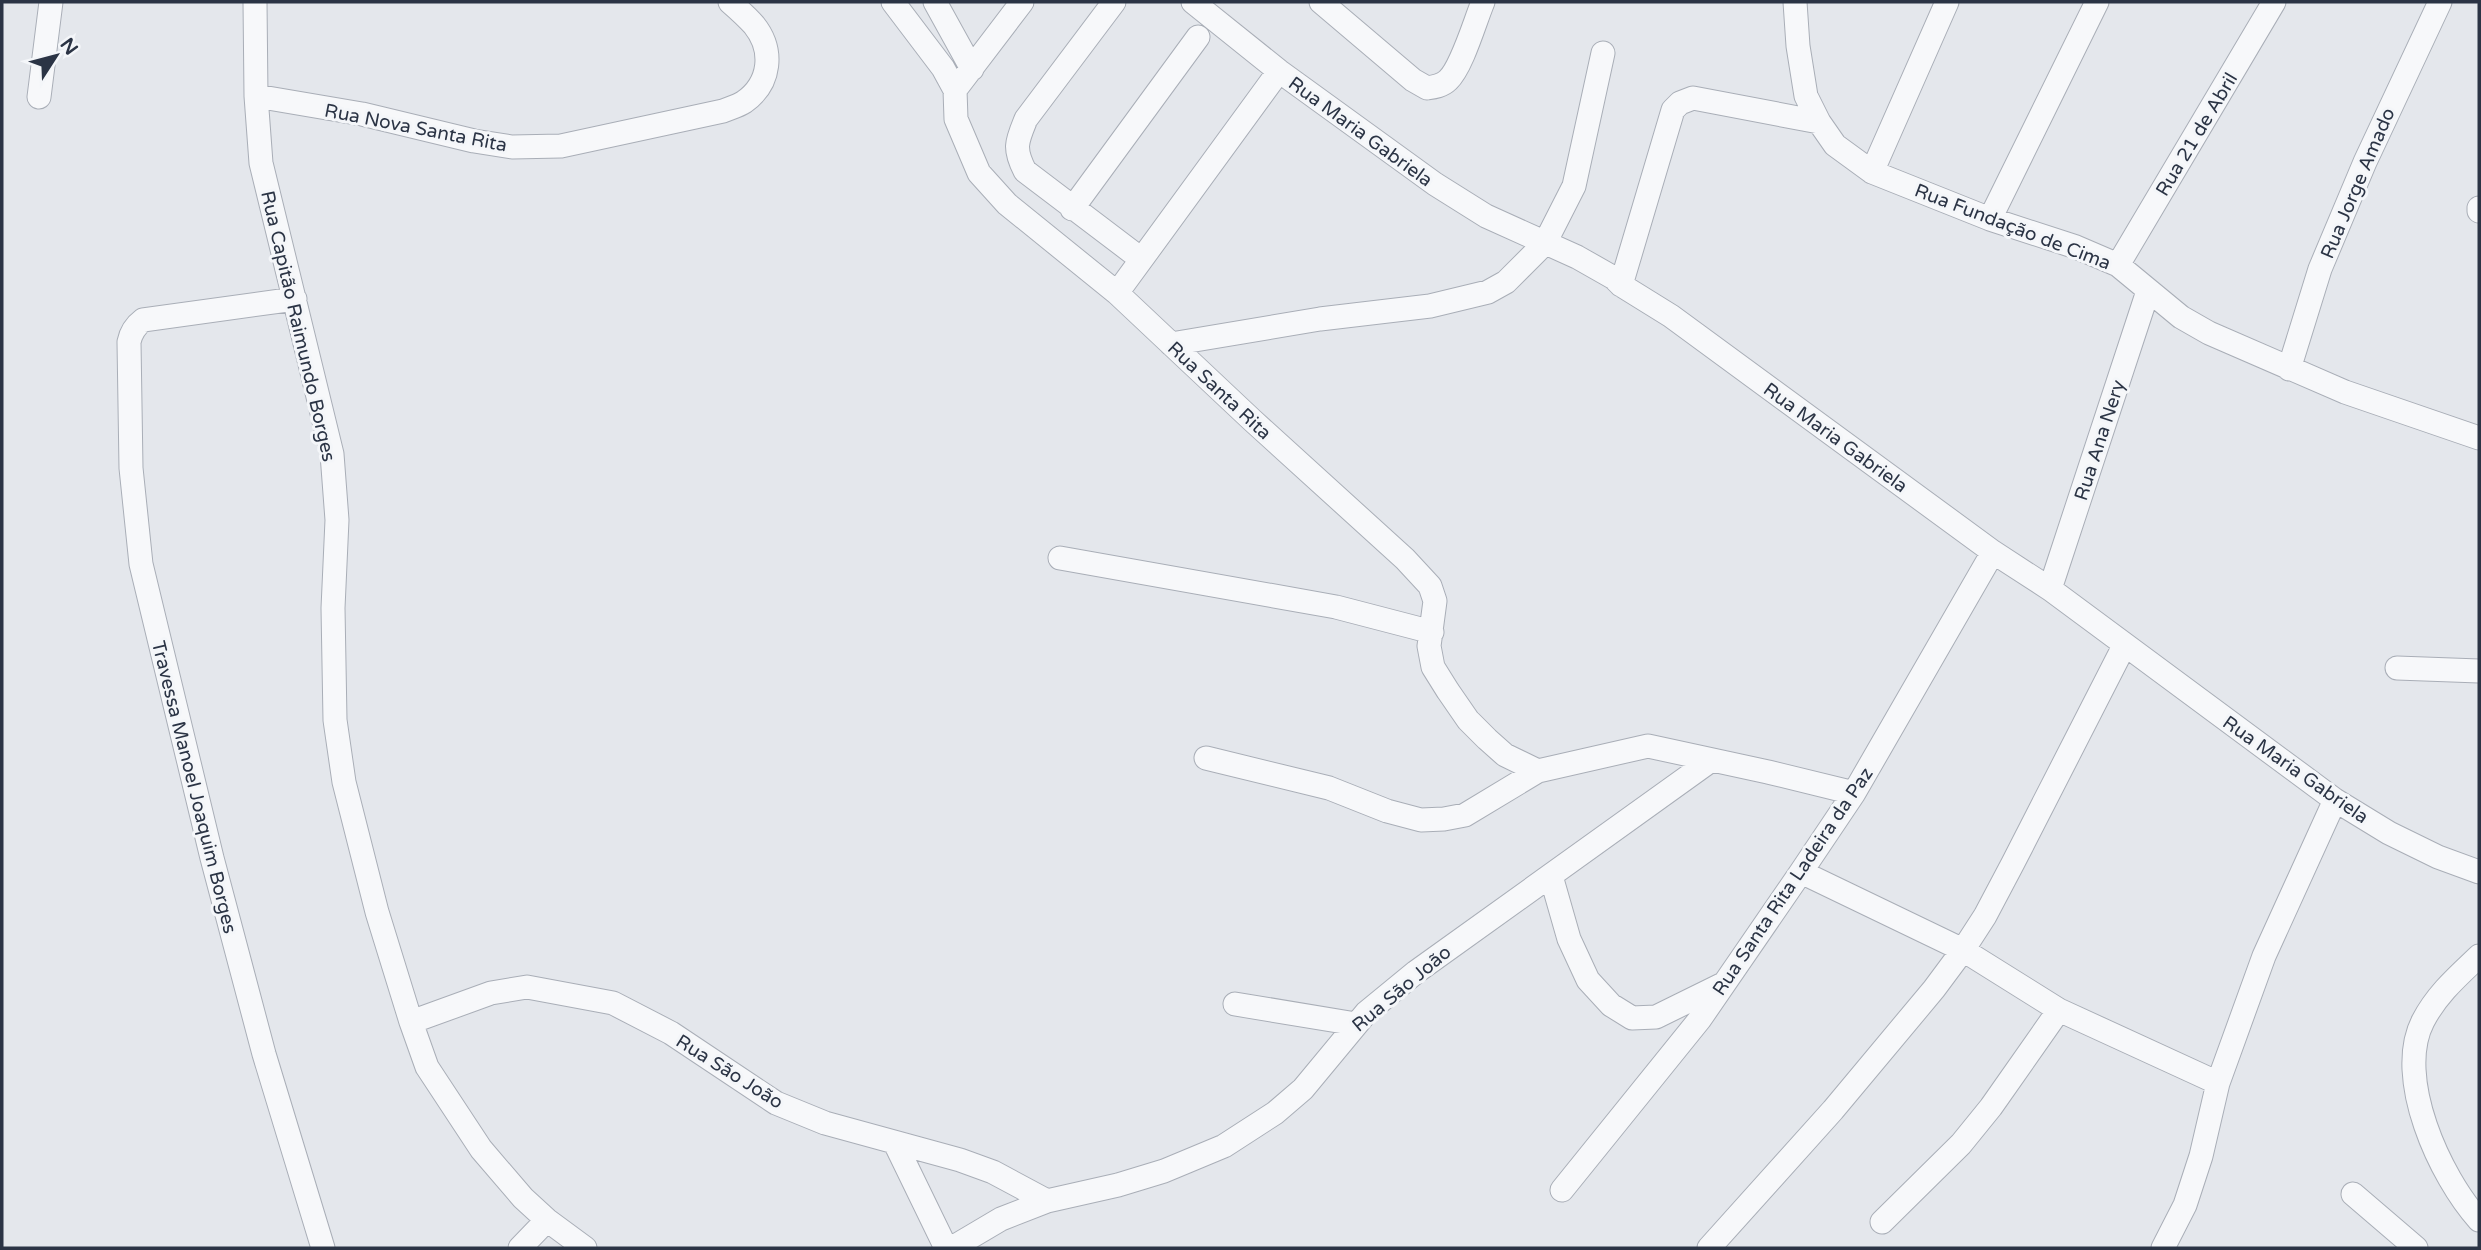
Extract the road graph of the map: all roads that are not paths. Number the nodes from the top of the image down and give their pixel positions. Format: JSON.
{"nodes":[{"id":1,"x":51,"y":2,"type":"edge"},
{"id":2,"x":255,"y":2,"type":"edge"},
{"id":3,"x":730,"y":2,"type":"edge"},
{"id":4,"x":893,"y":2,"type":"edge"},
{"id":5,"x":935,"y":2,"type":"edge"},
{"id":6,"x":1022,"y":2,"type":"edge"},
{"id":7,"x":1114,"y":2,"type":"edge"},
{"id":8,"x":1193,"y":2,"type":"edge"},
{"id":9,"x":1321,"y":2,"type":"edge"},
{"id":10,"x":1483,"y":2,"type":"edge"},
{"id":11,"x":1794,"y":2,"type":"edge"},
{"id":12,"x":1947,"y":2,"type":"edge"},
{"id":13,"x":2097,"y":2,"type":"edge"},
{"id":14,"x":2274,"y":2,"type":"edge"},
{"id":15,"x":2440,"y":2,"type":"edge"},
{"id":16,"x":1198,"y":37,"type":"dead end"},
{"id":17,"x":1603,"y":53,"type":"dead end"},
{"id":18,"x":972,"y":69,"type":"junction"},
{"id":19,"x":1279,"y":71,"type":"junction"},
{"id":20,"x":955,"y":90,"type":"junction"},
{"id":21,"x":256,"y":96,"type":"junction"},
{"id":22,"x":39,"y":97,"type":"dead end"},
{"id":23,"x":1819,"y":122,"type":"junction"},
{"id":24,"x":1872,"y":172,"type":"junction"},
{"id":25,"x":1072,"y":209,"type":"junction"},
{"id":26,"x":1990,"y":219,"type":"junction"},
{"id":27,"x":1545,"y":243,"type":"junction"},
{"id":28,"x":1141,"y":259,"type":"junction"},
{"id":29,"x":2118,"y":265,"type":"junction"},
{"id":30,"x":1621,"y":285,"type":"junction"},
{"id":31,"x":2148,"y":291,"type":"junction"},
{"id":32,"x":1117,"y":293,"type":"junction"},
{"id":33,"x":295,"y":299,"type":"junction"},
{"id":34,"x":1171,"y":344,"type":"junction"},
{"id":35,"x":2289,"y":369,"type":"junction"},
{"id":36,"x":2479,"y":438,"type":"edge"},
{"id":37,"x":1993,"y":552,"type":"junction"},
{"id":38,"x":1060,"y":558,"type":"dead end"},
{"id":39,"x":2050,"y":589,"type":"junction"},
{"id":40,"x":1432,"y":632,"type":"junction"},
{"id":41,"x":2124,"y":646,"type":"junction"},
{"id":42,"x":2397,"y":668,"type":"dead end"},
{"id":43,"x":2479,"y":671,"type":"edge"},
{"id":44,"x":1206,"y":758,"type":"dead end"},
{"id":45,"x":1710,"y":761,"type":"junction"},
{"id":46,"x":1538,"y":771,"type":"junction"},
{"id":47,"x":1854,"y":793,"type":"junction"},
{"id":48,"x":2335,"y":800,"type":"junction"},
{"id":49,"x":1801,"y":872,"type":"junction"},
{"id":50,"x":2479,"y":872,"type":"edge"},
{"id":51,"x":1551,"y":876,"type":"junction"},
{"id":52,"x":1964,"y":950,"type":"junction"},
{"id":53,"x":2479,"y":956,"type":"edge"},
{"id":54,"x":1725,"y":984,"type":"junction"},
{"id":55,"x":1235,"y":1004,"type":"dead end"},
{"id":56,"x":2059,"y":1010,"type":"junction"},
{"id":57,"x":411,"y":1022,"type":"junction"},
{"id":58,"x":1356,"y":1024,"type":"junction"},
{"id":59,"x":2218,"y":1083,"type":"junction"},
{"id":60,"x":895,"y":1143,"type":"junction"},
{"id":61,"x":1562,"y":1190,"type":"dead end"},
{"id":62,"x":2353,"y":1194,"type":"dead end"},
{"id":63,"x":1047,"y":1201,"type":"junction"},
{"id":64,"x":548,"y":1220,"type":"junction"},
{"id":65,"x":2479,"y":1220,"type":"edge"},
{"id":66,"x":1882,"y":1222,"type":"dead end"},
{"id":67,"x":323,"y":1248,"type":"edge"},
{"id":68,"x":520,"y":1248,"type":"edge"},
{"id":69,"x":585,"y":1248,"type":"edge"},
{"id":70,"x":949,"y":1248,"type":"edge"},
{"id":71,"x":1709,"y":1248,"type":"edge"},
{"id":72,"x":2163,"y":1248,"type":"edge"},
{"id":73,"x":2416,"y":1248,"type":"edge"}],
"edges":[{"from":1,"to":22,"type":"street"},
{"from":2,"to":21,"type":"street","name":"Rua Capitão Raimundo Borges"},
{"from":3,"to":21,"type":"street","name":"Rua Nova Santa Rita"},
{"from":4,"to":20,"type":"street","name":"Rua Santa Rita"},
{"from":5,"to":18,"type":"street"},
{"from":6,"to":18,"type":"street"},
{"from":7,"to":25,"type":"street"},
{"from":8,"to":19,"type":"street","name":"Rua Maria Gabriela"},
{"from":9,"to":10,"type":"street"},
{"from":11,"to":23,"type":"street","name":"Rua Fundação de Cima"},
{"from":12,"to":24,"type":"street"},
{"from":13,"to":26,"type":"street"},
{"from":14,"to":29,"type":"street","name":"Rua 21 de Abril"},
{"from":15,"to":35,"type":"street","name":"Rua Jorge Amado"},
{"from":16,"to":25,"type":"street"},
{"from":17,"to":27,"type":"street"},
{"from":18,"to":20,"type":"street"},
{"from":19,"to":27,"type":"street","name":"Rua Maria Gabriela"},
{"from":19,"to":28,"type":"street"},
{"from":20,"to":32,"type":"street","name":"Rua Santa Rita"},
{"from":21,"to":33,"type":"street","name":"Rua Capitão Raimundo Borges"},
{"from":23,"to":24,"type":"street","name":"Rua Fundação de Cima"},
{"from":23,"to":30,"type":"street"},
{"from":24,"to":26,"type":"street","name":"Rua Fundação de Cima"},
{"from":25,"to":28,"type":"street"},
{"from":26,"to":29,"type":"street","name":"Rua Fundação de Cima"},
{"from":27,"to":30,"type":"street","name":"Rua Maria Gabriela"},
{"from":27,"to":34,"type":"street"},
{"from":28,"to":32,"type":"street"},
{"from":29,"to":31,"type":"street","name":"Rua Fundação de Cima"},
{"from":30,"to":37,"type":"street","name":"Rua Maria Gabriela"},
{"from":31,"to":35,"type":"street","name":"Rua Fundação de Cima"},
{"from":31,"to":39,"type":"street","name":"Rua Ana Nery"},
{"from":32,"to":34,"type":"street","name":"Rua Santa Rita"},
{"from":33,"to":57,"type":"street","name":"Rua Capitão Raimundo Borges"},
{"from":33,"to":67,"type":"street","name":"Travessa Manoel Joaquim Borges"},
{"from":34,"to":40,"type":"street","name":"Rua Santa Rita"},
{"from":35,"to":36,"type":"street","name":"Rua Fundação de Cima"},
{"from":37,"to":39,"type":"street","name":"Rua Maria Gabriela"},
{"from":37,"to":47,"type":"street","name":"Rua Santa Rita Ladeira da Paz"},
{"from":38,"to":40,"type":"street"},
{"from":39,"to":41,"type":"street","name":"Rua Maria Gabriela"},
{"from":40,"to":46,"type":"street","name":"Rua Santa Rita"},
{"from":41,"to":48,"type":"street","name":"Rua Maria Gabriela"},
{"from":41,"to":52,"type":"street"},
{"from":42,"to":43,"type":"street"},
{"from":44,"to":46,"type":"street"},
{"from":45,"to":46,"type":"street"},
{"from":45,"to":47,"type":"street"},
{"from":45,"to":51,"type":"street","name":"Rua São João"},
{"from":47,"to":49,"type":"street","name":"Rua Santa Rita Ladeira da Paz"},
{"from":48,"to":50,"type":"street","name":"Rua Maria Gabriela"},
{"from":48,"to":59,"type":"street"},
{"from":49,"to":52,"type":"street"},
{"from":49,"to":54,"type":"street","name":"Rua Santa Rita Ladeira da Paz"},
{"from":51,"to":54,"type":"street"},
{"from":51,"to":58,"type":"street","name":"Rua São João"},
{"from":52,"to":56,"type":"street"},
{"from":52,"to":71,"type":"street"},
{"from":53,"to":65,"type":"street"},
{"from":54,"to":61,"type":"street","name":"Rua Santa Rita Ladeira da Paz"},
{"from":55,"to":58,"type":"street"},
{"from":56,"to":59,"type":"street"},
{"from":56,"to":66,"type":"street"},
{"from":57,"to":60,"type":"street","name":"Rua São João"},
{"from":57,"to":64,"type":"street","name":"Rua Capitão Raimundo Borges"},
{"from":58,"to":63,"type":"street","name":"Rua São João"},
{"from":59,"to":72,"type":"street"},
{"from":60,"to":63,"type":"street","name":"Rua São João"},
{"from":60,"to":70,"type":"street"},
{"from":62,"to":73,"type":"street"},
{"from":63,"to":70,"type":"street","name":"Rua São João"},
{"from":64,"to":68,"type":"street"},
{"from":64,"to":69,"type":"street","name":"Rua Capitão Raimundo Borges"}]}
